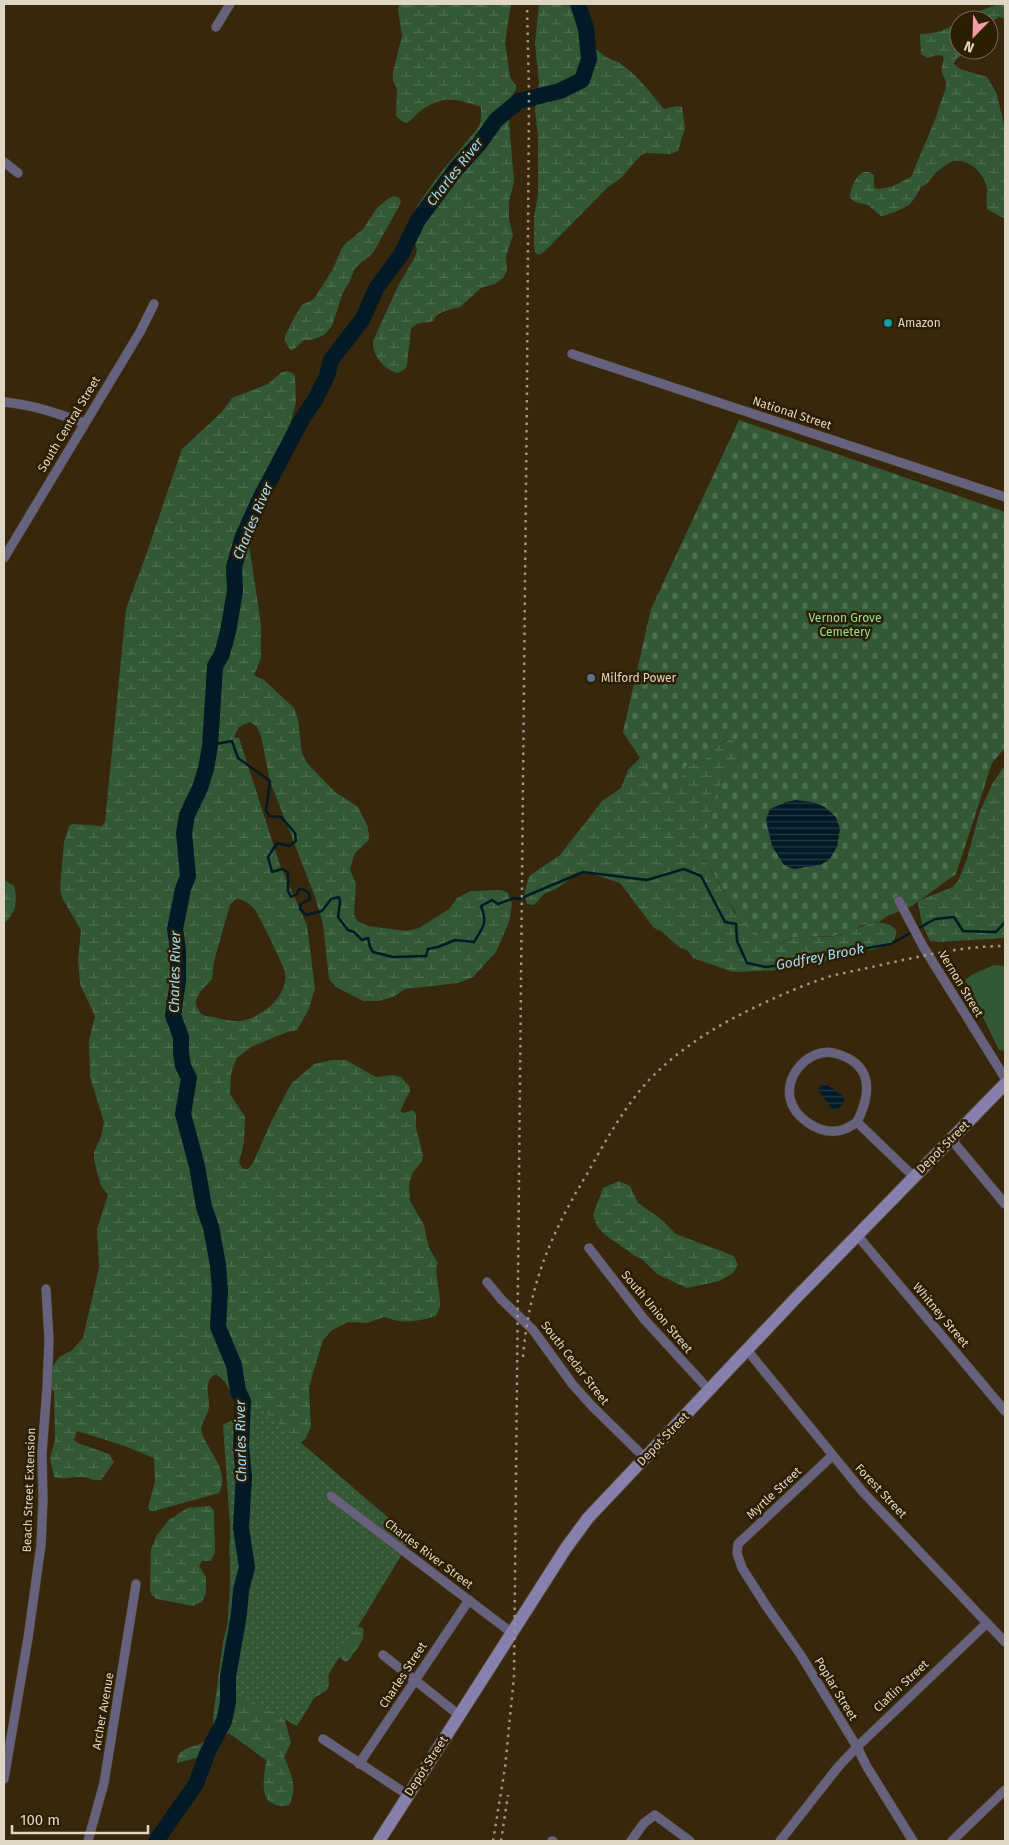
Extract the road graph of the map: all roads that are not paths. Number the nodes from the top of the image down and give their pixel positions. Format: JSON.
{"nodes":[{"id":1,"x":230,"y":4,"type":"edge"},
{"id":2,"x":216,"y":27,"type":"dead end"},
{"id":3,"x":4,"y":162,"type":"edge"},
{"id":4,"x":18,"y":173,"type":"dead end"},
{"id":5,"x":154,"y":304,"type":"dead end"},
{"id":6,"x":572,"y":354,"type":"dead end"},
{"id":7,"x":4,"y":402,"type":"edge"},
{"id":8,"x":84,"y":424,"type":"junction"},
{"id":9,"x":1005,"y":497,"type":"edge"},
{"id":10,"x":4,"y":558,"type":"edge"},
{"id":11,"x":899,"y":901,"type":"dead end"},
{"id":12,"x":1005,"y":1078,"type":"edge"},
{"id":13,"x":1005,"y":1084,"type":"edge"},
{"id":14,"x":857,"y":1122,"type":"junction"},
{"id":15,"x":951,"y":1139,"type":"junction"},
{"id":16,"x":914,"y":1177,"type":"junction"},
{"id":17,"x":1005,"y":1204,"type":"edge"},
{"id":18,"x":857,"y":1235,"type":"junction"},
{"id":19,"x":589,"y":1248,"type":"dead end"},
{"id":20,"x":487,"y":1282,"type":"dead end"},
{"id":21,"x":46,"y":1289,"type":"dead end"},
{"id":22,"x":747,"y":1350,"type":"junction"},
{"id":23,"x":709,"y":1390,"type":"junction"},
{"id":24,"x":1005,"y":1411,"type":"edge"},
{"id":25,"x":832,"y":1456,"type":"junction"},
{"id":26,"x":645,"y":1458,"type":"junction"},
{"id":27,"x":331,"y":1496,"type":"dead end"},
{"id":28,"x":737,"y":1551,"type":"joint"},
{"id":29,"x":136,"y":1584,"type":"dead end"},
{"id":30,"x":469,"y":1600,"type":"junction"},
{"id":31,"x":987,"y":1623,"type":"junction"},
{"id":32,"x":512,"y":1633,"type":"junction"},
{"id":33,"x":1005,"y":1642,"type":"edge"},
{"id":34,"x":383,"y":1655,"type":"dead end"},
{"id":35,"x":416,"y":1680,"type":"junction"},
{"id":36,"x":460,"y":1715,"type":"junction"},
{"id":37,"x":323,"y":1739,"type":"dead end"},
{"id":38,"x":857,"y":1747,"type":"junction"},
{"id":39,"x":359,"y":1764,"type":"junction"},
{"id":40,"x":4,"y":1779,"type":"edge"},
{"id":41,"x":1005,"y":1790,"type":"edge"},
{"id":42,"x":408,"y":1796,"type":"junction"},
{"id":43,"x":88,"y":1841,"type":"edge"},
{"id":44,"x":379,"y":1841,"type":"edge"},
{"id":45,"x":632,"y":1841,"type":"edge"},
{"id":46,"x":690,"y":1841,"type":"edge"},
{"id":47,"x":780,"y":1841,"type":"edge"},
{"id":48,"x":913,"y":1841,"type":"edge"},
{"id":49,"x":952,"y":1841,"type":"edge"}],
"edges":[{"from":1,"to":2,"type":"street"},
{"from":3,"to":4,"type":"street"},
{"from":5,"to":8,"type":"street","name":"South Central Street"},
{"from":6,"to":9,"type":"street","name":"National Street"},
{"from":7,"to":8,"type":"street"},
{"from":8,"to":10,"type":"street","name":"South Central Street"},
{"from":11,"to":12,"type":"street","name":"Vernon Street"},
{"from":13,"to":15,"type":"main road","name":"Depot Street"},
{"from":14,"to":14,"type":"street"},
{"from":14,"to":16,"type":"street"},
{"from":15,"to":16,"type":"main road","name":"Depot Street"},
{"from":15,"to":17,"type":"street"},
{"from":16,"to":18,"type":"main road","name":"Depot Street"},
{"from":18,"to":22,"type":"main road","name":"Depot Street"},
{"from":18,"to":24,"type":"street","name":"Whitney Street"},
{"from":19,"to":23,"type":"street","name":"South Union Street"},
{"from":20,"to":26,"type":"street","name":"South Cedar Street"},
{"from":21,"to":40,"type":"street","name":"Beach Street Extension"},
{"from":22,"to":23,"type":"main road","name":"Depot Street"},
{"from":22,"to":25,"type":"street","name":"Forest Street"},
{"from":23,"to":26,"type":"main road","name":"Depot Street"},
{"from":25,"to":28,"type":"street","name":"Myrtle Street"},
{"from":25,"to":31,"type":"street","name":"Forest Street"},
{"from":26,"to":32,"type":"main road","name":"Depot Street"},
{"from":27,"to":30,"type":"street","name":"Charles River Street"},
{"from":28,"to":38,"type":"street","name":"Poplar Street"},
{"from":29,"to":43,"type":"street","name":"Archer Avenue"},
{"from":30,"to":32,"type":"street","name":"Charles River Street"},
{"from":30,"to":35,"type":"street","name":"Charles Street"},
{"from":31,"to":33,"type":"street","name":"Forest Street"},
{"from":31,"to":38,"type":"street","name":"Claflin Street"},
{"from":32,"to":36,"type":"main road","name":"Depot Street"},
{"from":34,"to":35,"type":"street"},
{"from":35,"to":36,"type":"street"},
{"from":35,"to":39,"type":"street","name":"Charles Street"},
{"from":36,"to":42,"type":"main road","name":"Depot Street"},
{"from":37,"to":39,"type":"street"},
{"from":38,"to":47,"type":"street","name":"Claflin Street"},
{"from":38,"to":48,"type":"street","name":"Poplar Street"},
{"from":39,"to":42,"type":"street"},
{"from":41,"to":49,"type":"street"},
{"from":42,"to":44,"type":"main road","name":"Depot Street"},
{"from":45,"to":46,"type":"street"}]}
